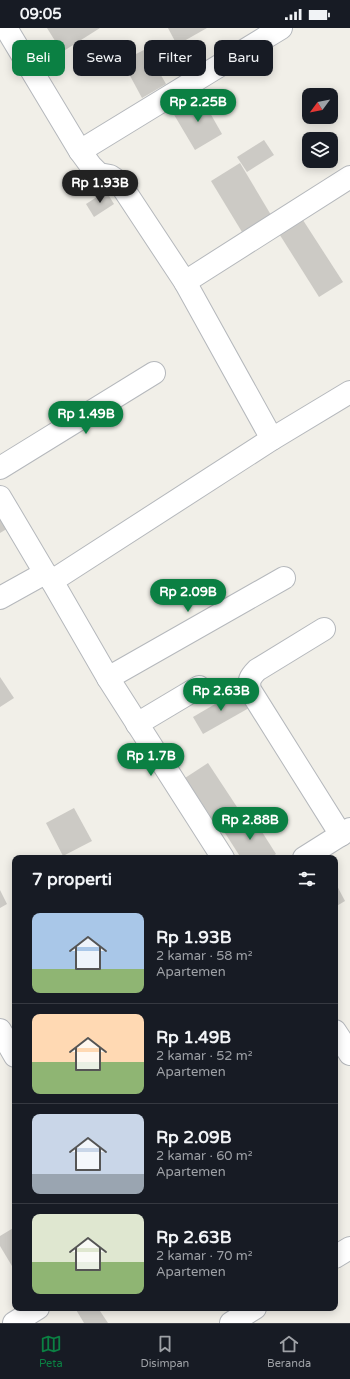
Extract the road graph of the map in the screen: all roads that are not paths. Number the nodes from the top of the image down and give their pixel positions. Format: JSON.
{"nodes":[{"id":1,"x":6,"y":28,"type":"edge"},
{"id":2,"x":281,"y":28,"type":"edge"},
{"id":3,"x":80,"y":151,"type":"junction"},
{"id":4,"x":350,"y":177,"type":"edge"},
{"id":5,"x":185,"y":282,"type":"junction"},
{"id":6,"x":154,"y":373,"type":"dead end"},
{"id":7,"x":350,"y":392,"type":"edge"},
{"id":8,"x":272,"y":439,"type":"junction"},
{"id":9,"x":0,"y":468,"type":"edge"},
{"id":10,"x":0,"y":497,"type":"edge"},
{"id":11,"x":48,"y":577,"type":"junction"},
{"id":12,"x":284,"y":578,"type":"dead end"},
{"id":13,"x":0,"y":598,"type":"edge"},
{"id":14,"x":324,"y":628,"type":"dead end"},
{"id":15,"x":108,"y":678,"type":"junction"},
{"id":16,"x":199,"y":687,"type":"dead end"},
{"id":17,"x":137,"y":724,"type":"junction"},
{"id":18,"x":345,"y":832,"type":"edge"},
{"id":19,"x":221,"y":855,"type":"edge"},
{"id":20,"x":309,"y":855,"type":"edge"},
{"id":21,"x":12,"y":1024,"type":"edge"},
{"id":22,"x":0,"y":1030,"type":"edge"},
{"id":23,"x":338,"y":1036,"type":"edge"},
{"id":24,"x":12,"y":1051,"type":"edge"},
{"id":25,"x":350,"y":1054,"type":"edge"},
{"id":26,"x":350,"y":1248,"type":"edge"},
{"id":27,"x":338,"y":1256,"type":"edge"},
{"id":28,"x":33,"y":1311,"type":"edge"},
{"id":29,"x":250,"y":1311,"type":"edge"},
{"id":30,"x":14,"y":1323,"type":"edge"},
{"id":31,"x":231,"y":1323,"type":"edge"}],
"edges":[{"from":1,"to":3,"type":"street"},
{"from":2,"to":3,"type":"street"},
{"from":3,"to":5,"type":"street"},
{"from":4,"to":5,"type":"street"},
{"from":5,"to":8,"type":"street"},
{"from":6,"to":9,"type":"street"},
{"from":7,"to":8,"type":"street"},
{"from":8,"to":11,"type":"street"},
{"from":10,"to":11,"type":"street"},
{"from":11,"to":13,"type":"street"},
{"from":11,"to":15,"type":"street"},
{"from":12,"to":15,"type":"street"},
{"from":14,"to":18,"type":"street"},
{"from":15,"to":17,"type":"street"},
{"from":16,"to":17,"type":"street"},
{"from":17,"to":19,"type":"street"},
{"from":18,"to":20,"type":"street"},
{"from":21,"to":22,"type":"street"},
{"from":22,"to":24,"type":"street"},
{"from":23,"to":25,"type":"street"},
{"from":26,"to":27,"type":"street"},
{"from":28,"to":30,"type":"street"},
{"from":29,"to":31,"type":"street"}]}
